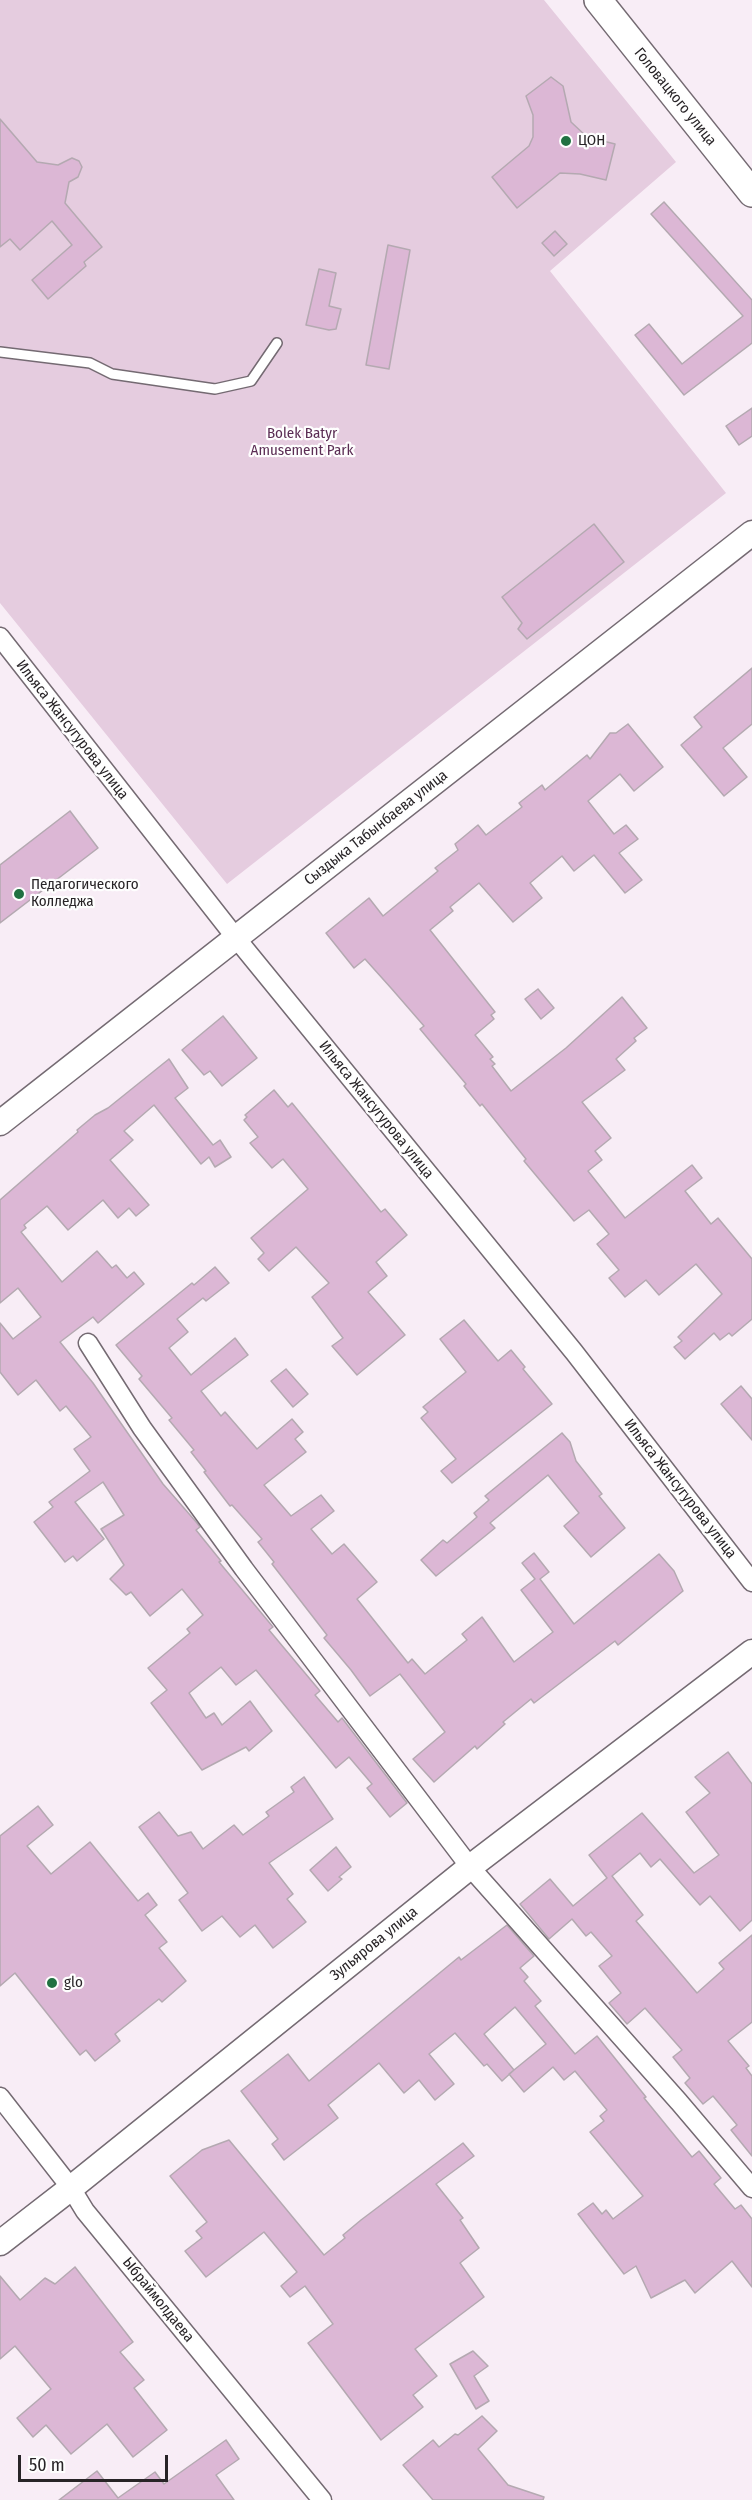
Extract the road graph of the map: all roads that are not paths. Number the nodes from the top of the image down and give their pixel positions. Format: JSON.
{"nodes":[{"id":1,"x":598,"y":0,"type":"edge"},
{"id":2,"x":752,"y":193,"type":"edge"},
{"id":3,"x":277,"y":343,"type":"dead end"},
{"id":4,"x":0,"y":352,"type":"edge"},
{"id":5,"x":752,"y":533,"type":"edge"},
{"id":6,"x":0,"y":637,"type":"edge"},
{"id":7,"x":236,"y":938,"type":"junction"},
{"id":8,"x":0,"y":1123,"type":"edge"},
{"id":9,"x":88,"y":1343,"type":"dead end"},
{"id":10,"x":752,"y":1582,"type":"edge"},
{"id":11,"x":752,"y":1652,"type":"edge"},
{"id":12,"x":470,"y":1867,"type":"junction"},
{"id":13,"x":0,"y":2097,"type":"edge"},
{"id":14,"x":71,"y":2188,"type":"junction"},
{"id":15,"x":752,"y":2188,"type":"edge"},
{"id":16,"x":0,"y":2243,"type":"edge"},
{"id":17,"x":321,"y":2500,"type":"edge"}],
"edges":[{"from":1,"to":2,"type":"main road","name":"Головацкого улица"},
{"from":3,"to":4,"type":"lane"},
{"from":5,"to":7,"type":"street","name":"Сыздыка Табынбаева улица"},
{"from":6,"to":7,"type":"street","name":"Ильяса Жансугурова улица"},
{"from":7,"to":8,"type":"street","name":"Сыздыка Табынбаева улица"},
{"from":7,"to":10,"type":"street","name":"Ильяса Жансугурова улица"},
{"from":9,"to":12,"type":"street"},
{"from":11,"to":12,"type":"street","name":"Зульярова улица"},
{"from":12,"to":14,"type":"street","name":"Зульярова улица"},
{"from":12,"to":15,"type":"street"},
{"from":13,"to":14,"type":"street","name":"Ыбраймолдаева"},
{"from":14,"to":16,"type":"street","name":"Зульярова улица"},
{"from":14,"to":17,"type":"street","name":"Ыбраймолдаева"}]}
